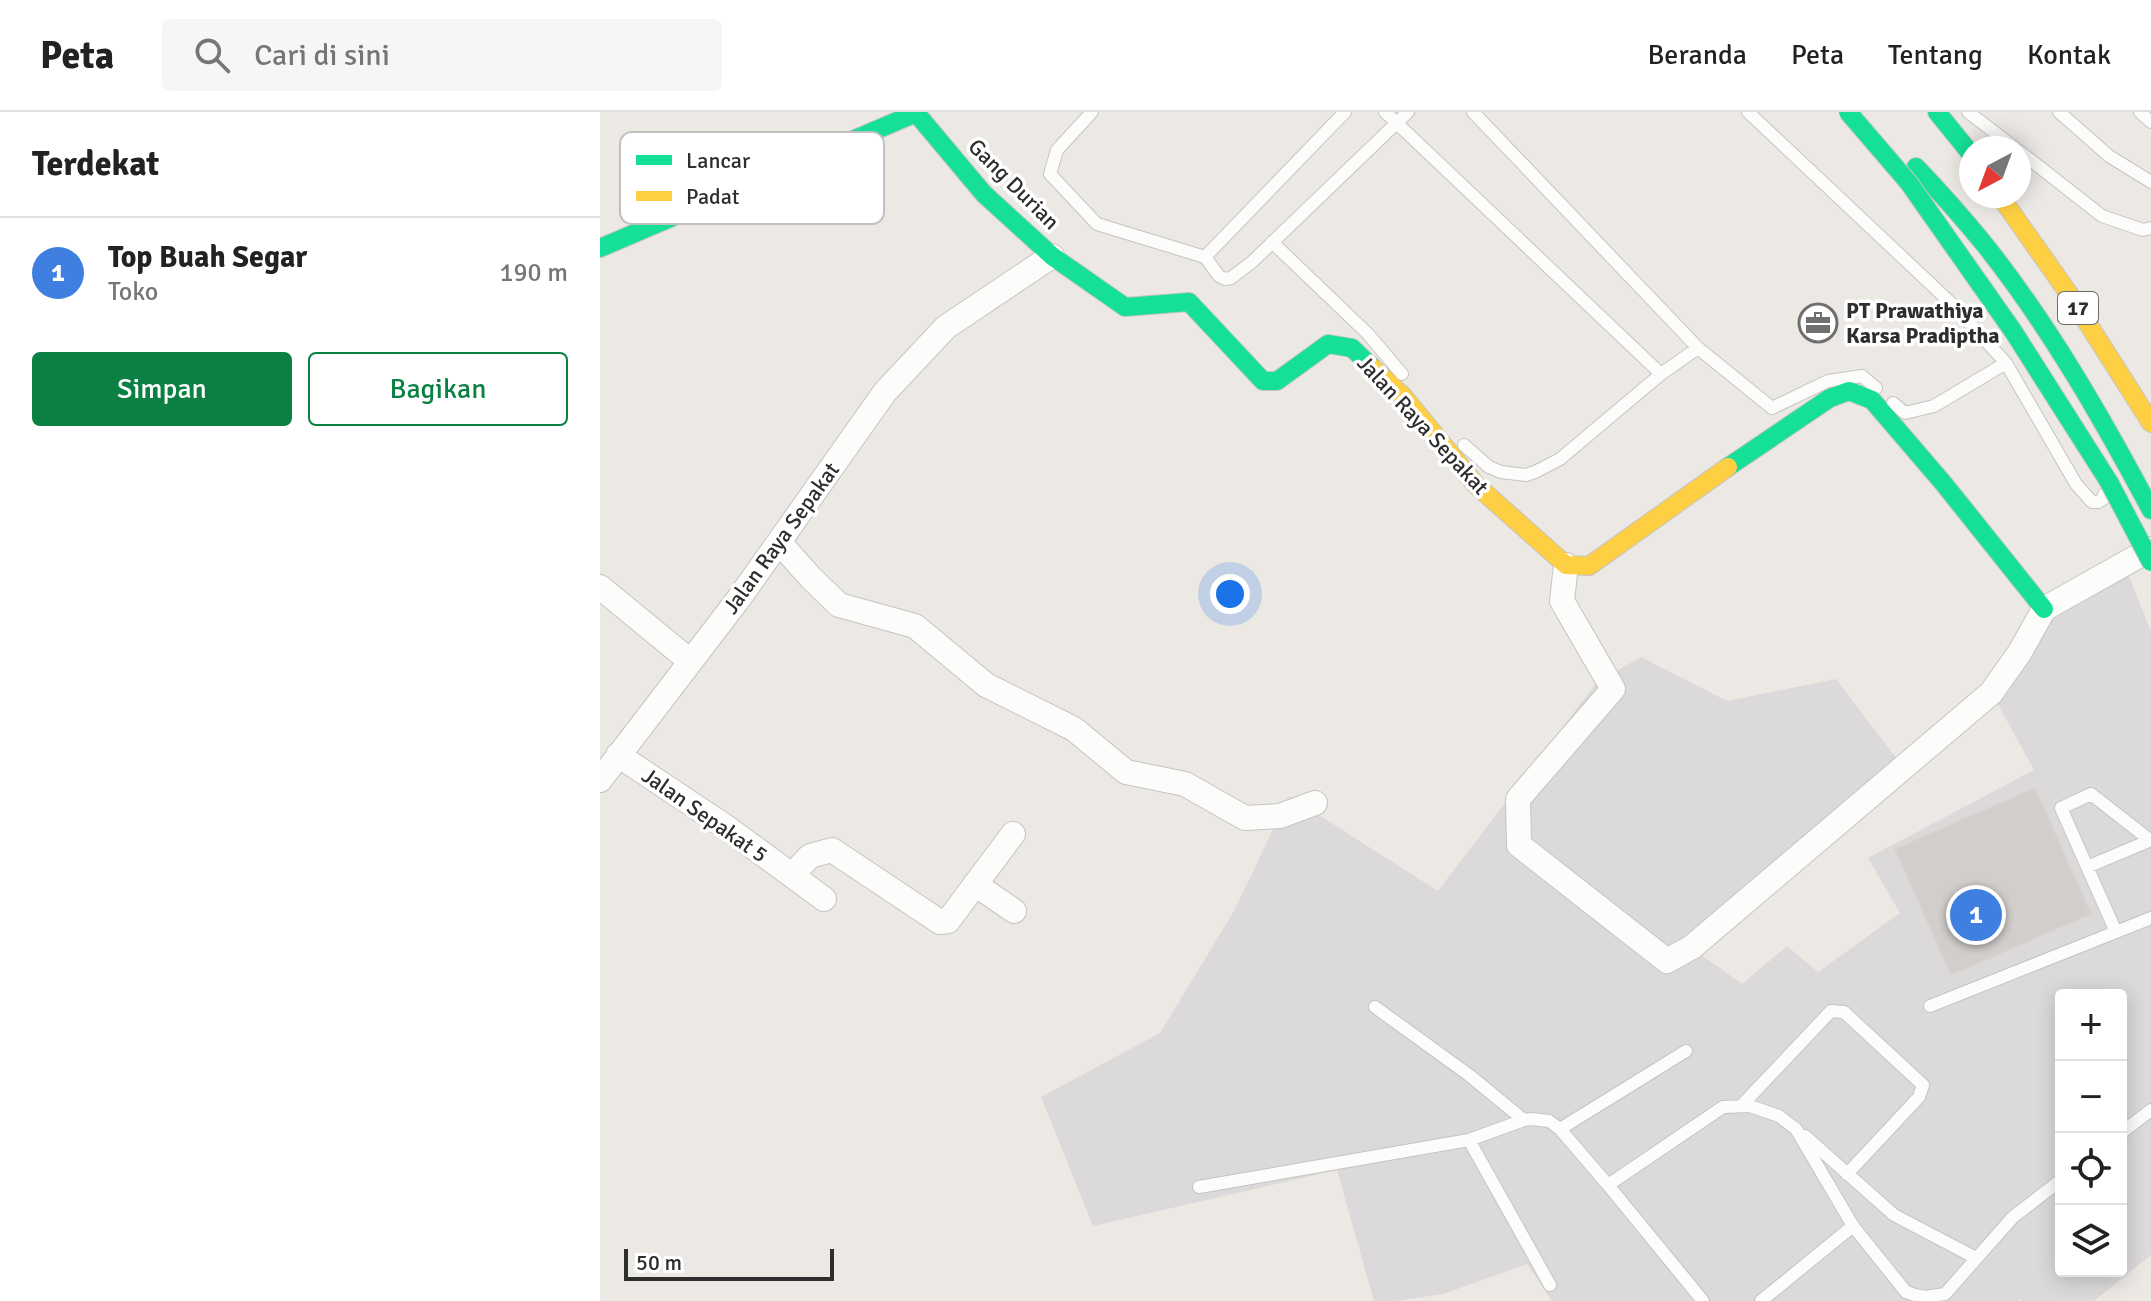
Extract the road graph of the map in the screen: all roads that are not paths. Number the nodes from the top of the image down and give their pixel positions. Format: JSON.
{"nodes":[{"id":1,"x":1092,"y":112,"type":"edge"},
{"id":2,"x":1345,"y":112,"type":"edge"},
{"id":3,"x":1385,"y":112,"type":"edge"},
{"id":4,"x":1408,"y":112,"type":"edge"},
{"id":5,"x":1473,"y":112,"type":"edge"},
{"id":6,"x":1748,"y":112,"type":"edge"},
{"id":7,"x":1848,"y":112,"type":"edge"},
{"id":8,"x":1862,"y":112,"type":"edge"},
{"id":9,"x":1937,"y":112,"type":"edge"},
{"id":10,"x":1950,"y":112,"type":"edge"},
{"id":11,"x":1968,"y":112,"type":"edge"},
{"id":12,"x":2059,"y":112,"type":"edge"},
{"id":13,"x":2140,"y":112,"type":"edge"},
{"id":14,"x":2151,"y":122,"type":"edge"},
{"id":15,"x":1397,"y":123,"type":"junction"},
{"id":16,"x":872,"y":132,"type":"edge"},
{"id":17,"x":1972,"y":136,"type":"edge"},
{"id":18,"x":1999,"y":136,"type":"edge"},
{"id":19,"x":1959,"y":139,"type":"edge"},
{"id":20,"x":2031,"y":161,"type":"edge"},
{"id":21,"x":2151,"y":182,"type":"edge"},
{"id":22,"x":2008,"y":208,"type":"edge"},
{"id":23,"x":656,"y":224,"type":"edge"},
{"id":24,"x":2151,"y":228,"type":"edge"},
{"id":25,"x":1272,"y":242,"type":"junction"},
{"id":26,"x":600,"y":248,"type":"edge"},
{"id":27,"x":1052,"y":256,"type":"junction"},
{"id":28,"x":1205,"y":257,"type":"junction"},
{"id":29,"x":1698,"y":348,"type":"junction"},
{"id":30,"x":2006,"y":363,"type":"junction"},
{"id":31,"x":1661,"y":374,"type":"junction"},
{"id":32,"x":1408,"y":381,"type":"dead end"},
{"id":33,"x":2151,"y":423,"type":"edge"},
{"id":34,"x":1450,"y":429,"type":"dead end"},
{"id":35,"x":2110,"y":431,"type":"junction"},
{"id":36,"x":2151,"y":510,"type":"edge"},
{"id":37,"x":779,"y":542,"type":"junction"},
{"id":38,"x":2151,"y":549,"type":"edge"},
{"id":39,"x":2151,"y":562,"type":"edge"},
{"id":40,"x":1566,"y":565,"type":"junction"},
{"id":41,"x":600,"y":587,"type":"edge"},
{"id":42,"x":2043,"y":608,"type":"junction"},
{"id":43,"x":690,"y":661,"type":"junction"},
{"id":44,"x":618,"y":755,"type":"junction"},
{"id":45,"x":600,"y":780,"type":"edge"},
{"id":46,"x":1315,"y":803,"type":"dead end"},
{"id":47,"x":1013,"y":834,"type":"dead end"},
{"id":48,"x":2150,"y":840,"type":"edge"},
{"id":49,"x":2087,"y":867,"type":"junction"},
{"id":50,"x":792,"y":875,"type":"junction"},
{"id":51,"x":975,"y":884,"type":"junction"},
{"id":52,"x":824,"y":899,"type":"dead end"},
{"id":53,"x":1014,"y":911,"type":"dead end"},
{"id":54,"x":2151,"y":918,"type":"edge"},
{"id":55,"x":2116,"y":932,"type":"junction"},
{"id":56,"x":1930,"y":1006,"type":"dead end"},
{"id":57,"x":1375,"y":1007,"type":"dead end"},
{"id":58,"x":1686,"y":1051,"type":"dead end"},
{"id":59,"x":1742,"y":1105,"type":"junction"},
{"id":60,"x":2151,"y":1110,"type":"edge"},
{"id":61,"x":1524,"y":1120,"type":"junction"},
{"id":62,"x":2127,"y":1128,"type":"edge"},
{"id":63,"x":1560,"y":1129,"type":"junction"},
{"id":64,"x":1796,"y":1129,"type":"junction"},
{"id":65,"x":1469,"y":1140,"type":"junction"},
{"id":66,"x":1847,"y":1174,"type":"junction"},
{"id":67,"x":1608,"y":1185,"type":"junction"},
{"id":68,"x":2055,"y":1185,"type":"edge"},
{"id":69,"x":1199,"y":1187,"type":"dead end"},
{"id":70,"x":1853,"y":1226,"type":"junction"},
{"id":71,"x":1976,"y":1258,"type":"junction"},
{"id":72,"x":1550,"y":1285,"type":"dead end"},
{"id":73,"x":1703,"y":1301,"type":"edge"},
{"id":74,"x":1761,"y":1301,"type":"edge"}],
"edges":[{"from":1,"to":28,"type":"lane"},
{"from":2,"to":28,"type":"lane"},
{"from":3,"to":15,"type":"lane"},
{"from":4,"to":15,"type":"lane"},
{"from":5,"to":29,"type":"lane"},
{"from":6,"to":30,"type":"lane"},
{"from":7,"to":39,"type":"main road","bridge":true},
{"from":8,"to":35,"type":"main road"},
{"from":9,"to":19,"type":"main road"},
{"from":10,"to":17,"type":"main road"},
{"from":11,"to":18,"type":"lane"},
{"from":12,"to":21,"type":"lane"},
{"from":13,"to":14,"type":"lane"},
{"from":15,"to":25,"type":"lane"},
{"from":15,"to":31,"type":"lane"},
{"from":16,"to":27,"type":"main road","name":"Gang Durian"},
{"from":20,"to":24,"type":"lane"},
{"from":22,"to":33,"type":"main road","number":"17"},
{"from":23,"to":26,"type":"main road","name":"Gang Durian"},
{"from":25,"to":28,"type":"lane"},
{"from":25,"to":32,"type":"lane"},
{"from":27,"to":37,"type":"street","name":"Jalan Raya Sepakat"},
{"from":27,"to":40,"type":"main road","name":"Jalan Raya Sepakat"},
{"from":29,"to":30,"type":"lane"},
{"from":29,"to":31,"type":"lane"},
{"from":30,"to":35,"type":"lane"},
{"from":31,"to":34,"type":"lane"},
{"from":35,"to":36,"type":"main road"},
{"from":37,"to":43,"type":"street","name":"Jalan Raya Sepakat"},
{"from":37,"to":46,"type":"street"},
{"from":38,"to":42,"type":"street"},
{"from":40,"to":42,"type":"main road"},
{"from":40,"to":42,"type":"street"},
{"from":41,"to":43,"type":"street"},
{"from":43,"to":44,"type":"street","name":"Jalan Raya Sepakat"},
{"from":44,"to":45,"type":"street","name":"Jalan Raya Sepakat"},
{"from":44,"to":50,"type":"street","name":"Jalan Sepakat 5"},
{"from":47,"to":51,"type":"street","name":"Jalan Sepakat 5"},
{"from":48,"to":49,"type":"lane"},
{"from":48,"to":49,"type":"lane"},
{"from":49,"to":55,"type":"lane"},
{"from":50,"to":51,"type":"street","name":"Jalan Sepakat 5"},
{"from":50,"to":52,"type":"street","name":"Jalan Sepakat 5"},
{"from":51,"to":53,"type":"street"},
{"from":54,"to":55,"type":"lane"},
{"from":55,"to":56,"type":"lane"},
{"from":57,"to":61,"type":"lane"},
{"from":58,"to":63,"type":"lane"},
{"from":59,"to":64,"type":"lane"},
{"from":59,"to":66,"type":"lane"},
{"from":59,"to":67,"type":"lane"},
{"from":60,"to":62,"type":"lane"},
{"from":61,"to":63,"type":"lane"},
{"from":61,"to":65,"type":"lane"},
{"from":63,"to":67,"type":"lane"},
{"from":64,"to":66,"type":"lane"},
{"from":64,"to":70,"type":"lane"},
{"from":65,"to":69,"type":"lane"},
{"from":65,"to":72,"type":"lane"},
{"from":66,"to":71,"type":"lane"},
{"from":67,"to":73,"type":"lane"},
{"from":68,"to":71,"type":"lane"},
{"from":70,"to":71,"type":"lane"},
{"from":70,"to":74,"type":"lane"}]}
